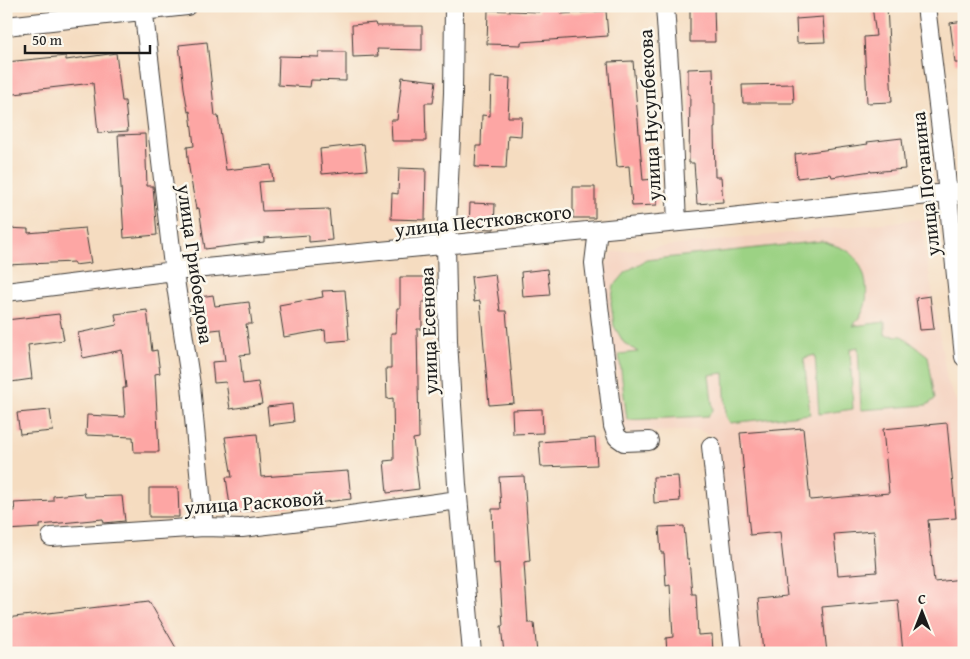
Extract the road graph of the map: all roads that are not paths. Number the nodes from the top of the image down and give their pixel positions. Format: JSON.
{"nodes":[{"id":1,"x":187,"y":6,"type":"edge"},
{"id":2,"x":454,"y":6,"type":"edge"},
{"id":3,"x":664,"y":6,"type":"edge"},
{"id":4,"x":926,"y":6,"type":"edge"},
{"id":5,"x":143,"y":8,"type":"edge"},
{"id":6,"x":6,"y":26,"type":"edge"},
{"id":7,"x":956,"y":192,"type":"edge"},
{"id":8,"x":676,"y":222,"type":"junction"},
{"id":9,"x":598,"y":230,"type":"junction"},
{"id":10,"x":446,"y":245,"type":"junction"},
{"id":11,"x":174,"y":270,"type":"junction"},
{"id":12,"x":6,"y":292,"type":"edge"},
{"id":13,"x":964,"y":357,"type":"edge"},
{"id":14,"x":649,"y":441,"type":"dead end"},
{"id":15,"x":711,"y":446,"type":"dead end"},
{"id":16,"x":458,"y":500,"type":"junction"},
{"id":17,"x":204,"y":527,"type":"junction"},
{"id":18,"x":52,"y":537,"type":"dead end"},
{"id":19,"x":472,"y":653,"type":"edge"},
{"id":20,"x":733,"y":653,"type":"edge"}],
"edges":[{"from":1,"to":5,"type":"street"},
{"from":2,"to":10,"type":"street","name":"улица Есенова"},
{"from":3,"to":8,"type":"street","name":"улица Нусупбекова"},
{"from":4,"to":7,"type":"street","name":"улица Потанина"},
{"from":5,"to":6,"type":"street"},
{"from":5,"to":11,"type":"street","name":"улица Грибоедова"},
{"from":7,"to":8,"type":"street","name":"улица Пестковского"},
{"from":7,"to":13,"type":"street","name":"улица Потанина"},
{"from":8,"to":9,"type":"street","name":"улица Пестковского"},
{"from":9,"to":10,"type":"street","name":"улица Пестковского"},
{"from":9,"to":14,"type":"street"},
{"from":10,"to":11,"type":"street","name":"улица Пестковского"},
{"from":10,"to":16,"type":"street","name":"улица Есенова"},
{"from":11,"to":12,"type":"street","name":"улица Пестковского"},
{"from":11,"to":17,"type":"street","name":"улица Грибоедова"},
{"from":15,"to":20,"type":"street"},
{"from":16,"to":17,"type":"street","name":"улица Расковой"},
{"from":16,"to":19,"type":"street","name":"улица Есенова"},
{"from":17,"to":18,"type":"street","name":"улица Расковой"}]}
